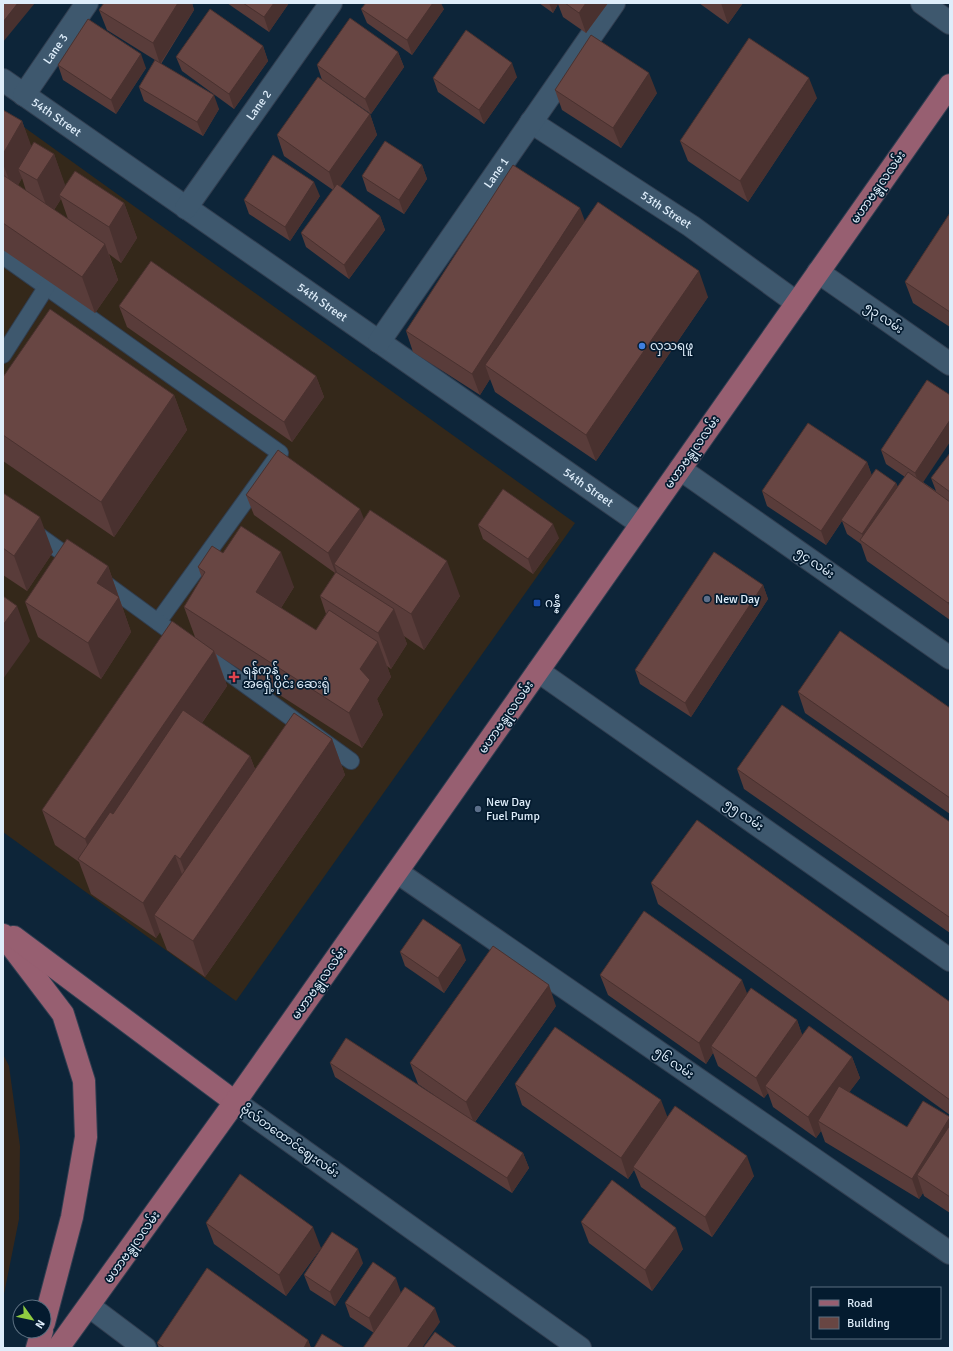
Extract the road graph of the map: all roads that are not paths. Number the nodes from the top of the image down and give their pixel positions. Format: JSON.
{"nodes":[{"id":1,"x":87,"y":3,"type":"edge"},
{"id":2,"x":331,"y":3,"type":"edge"},
{"id":3,"x":614,"y":3,"type":"edge"},
{"id":4,"x":922,"y":3,"type":"edge"},
{"id":5,"x":950,"y":23,"type":"edge"},
{"id":6,"x":3,"y":80,"type":"edge"},
{"id":7,"x":950,"y":85,"type":"edge"},
{"id":8,"x":24,"y":95,"type":"junction"},
{"id":9,"x":531,"y":122,"type":"junction"},
{"id":10,"x":186,"y":208,"type":"junction"},
{"id":11,"x":3,"y":256,"type":"edge"},
{"id":12,"x":818,"y":272,"type":"junction"},
{"id":13,"x":47,"y":286,"type":"junction"},
{"id":14,"x":797,"y":303,"type":"junction"},
{"id":15,"x":379,"y":342,"type":"junction"},
{"id":16,"x":3,"y":355,"type":"edge"},
{"id":17,"x":950,"y":364,"type":"edge"},
{"id":18,"x":680,"y":469,"type":"junction"},
{"id":19,"x":3,"y":510,"type":"edge"},
{"id":20,"x":641,"y":524,"type":"junction"},
{"id":21,"x":158,"y":622,"type":"junction"},
{"id":22,"x":177,"y":636,"type":"edge"},
{"id":23,"x":190,"y":645,"type":"edge"},
{"id":24,"x":950,"y":658,"type":"edge"},
{"id":25,"x":538,"y":671,"type":"junction"},
{"id":26,"x":351,"y":761,"type":"dead end"},
{"id":27,"x":397,"y":872,"type":"junction"},
{"id":28,"x":3,"y":929,"type":"edge"},
{"id":29,"x":3,"y":935,"type":"edge"},
{"id":30,"x":950,"y":960,"type":"edge"},
{"id":31,"x":235,"y":1102,"type":"junction"},
{"id":32,"x":950,"y":1254,"type":"edge"},
{"id":33,"x":50,"y":1299,"type":"edge"},
{"id":34,"x":89,"y":1306,"type":"junction"},
{"id":35,"x":58,"y":1348,"type":"edge"},
{"id":36,"x":146,"y":1348,"type":"edge"},
{"id":37,"x":580,"y":1348,"type":"edge"}],
"edges":[{"from":1,"to":8,"type":"street","name":"Lane 3"},
{"from":2,"to":10,"type":"street","name":"Lane 2"},
{"from":3,"to":9,"type":"street","name":"Lane 1"},
{"from":4,"to":5,"type":"street"},
{"from":6,"to":8,"type":"street","name":"54th Street"},
{"from":7,"to":12,"type":"main road","name":"မဟာဗန္ဓုလလမ်း"},
{"from":8,"to":10,"type":"street","name":"54th Street"},
{"from":9,"to":14,"type":"street","name":"53th Street"},
{"from":9,"to":15,"type":"street","name":"Lane 1"},
{"from":10,"to":15,"type":"street","name":"54th Street"},
{"from":11,"to":13,"type":"lane"},
{"from":12,"to":14,"type":"main road","name":"မဟာဗန္ဓုလလမ်း"},
{"from":12,"to":17,"type":"street","name":"၅၃ လမ်း"},
{"from":13,"to":16,"type":"lane"},
{"from":13,"to":21,"type":"lane"},
{"from":14,"to":18,"type":"main road","name":"မဟာဗန္ဓုလလမ်း"},
{"from":15,"to":20,"type":"street","name":"54th Street"},
{"from":18,"to":20,"type":"main road","name":"မဟာဗန္ဓုလလမ်း"},
{"from":18,"to":24,"type":"street","name":"၅၄ လမ်း"},
{"from":19,"to":21,"type":"lane"},
{"from":20,"to":25,"type":"main road","name":"မဟာဗန္ဓုလလမ်း"},
{"from":21,"to":22,"type":"lane"},
{"from":23,"to":26,"type":"lane"},
{"from":25,"to":27,"type":"main road","name":"မဟာဗန္ဓုလလမ်း"},
{"from":25,"to":30,"type":"street","name":"၅၅ လမ်း"},
{"from":27,"to":31,"type":"main road","name":"မဟာဗန္ဓုလလမ်း"},
{"from":27,"to":32,"type":"street","name":"၅၆ လမ်း"},
{"from":28,"to":31,"type":"main road","name":"ဗိုလ်တထောင်ဈေးလမ်း"},
{"from":29,"to":33,"type":"main road"},
{"from":31,"to":34,"type":"main road","name":"မဟာဗန္ဓုလလမ်း"},
{"from":31,"to":37,"type":"street","name":"ဗိုလ်တထောင်ဈေးလမ်း"},
{"from":34,"to":35,"type":"main road","name":"မဟာဗန္ဓုလလမ်း"},
{"from":34,"to":36,"type":"street"}]}
